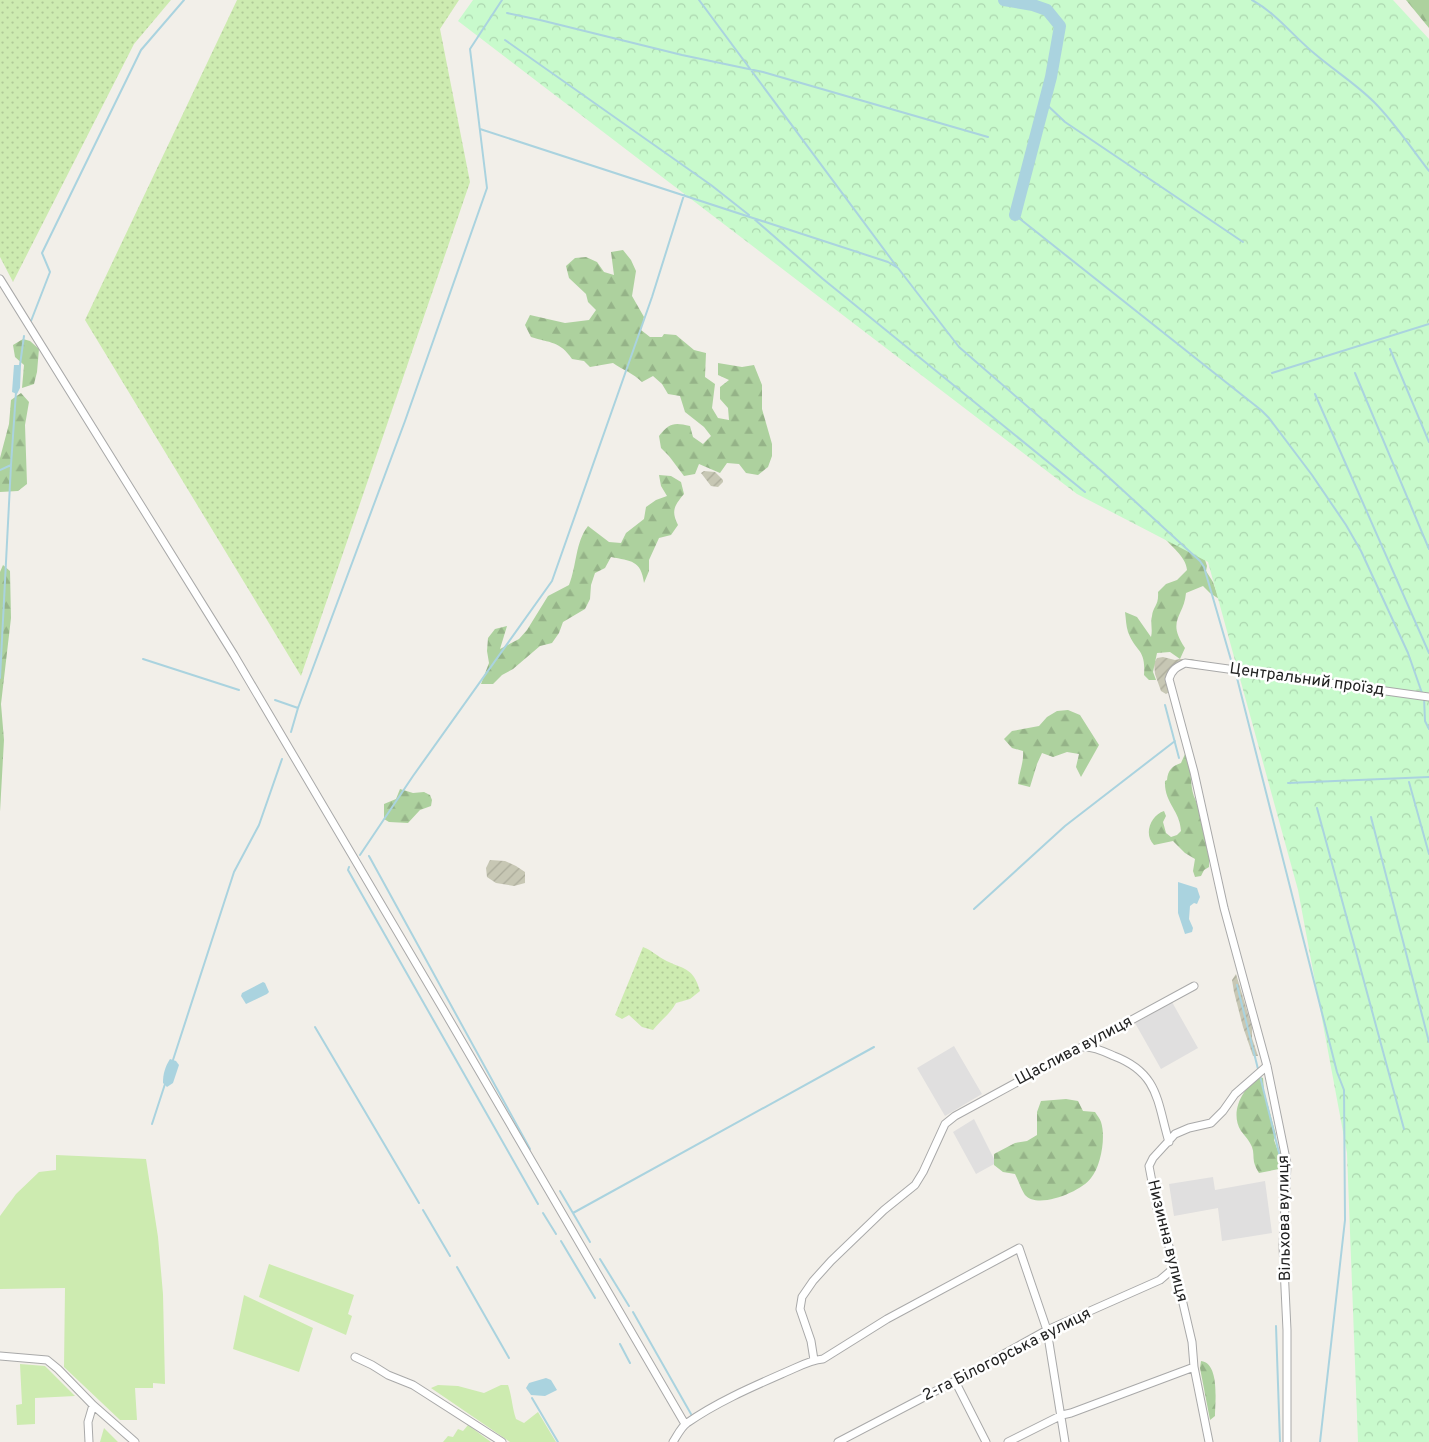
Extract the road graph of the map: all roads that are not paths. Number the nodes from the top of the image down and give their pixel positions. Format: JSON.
{"nodes":[{"id":1,"x":0,"y":279,"type":"edge"},
{"id":2,"x":1186,"y":663,"type":"joint"},
{"id":3,"x":1429,"y":697,"type":"edge"},
{"id":4,"x":1194,"y":986,"type":"dead end"},
{"id":5,"x":1082,"y":1047,"type":"junction"},
{"id":6,"x":1267,"y":1066,"type":"junction"},
{"id":7,"x":1169,"y":1142,"type":"junction"},
{"id":8,"x":1174,"y":1268,"type":"junction"},
{"id":9,"x":1047,"y":1330,"type":"junction"},
{"id":10,"x":0,"y":1356,"type":"edge"},
{"id":11,"x":355,"y":1357,"type":"dead end"},
{"id":12,"x":814,"y":1360,"type":"junction"},
{"id":13,"x":1194,"y":1367,"type":"junction"},
{"id":14,"x":955,"y":1381,"type":"junction"},
{"id":15,"x":93,"y":1405,"type":"junction"},
{"id":16,"x":1062,"y":1415,"type":"junction"},
{"id":17,"x":685,"y":1424,"type":"junction"},
{"id":18,"x":89,"y":1442,"type":"edge"},
{"id":19,"x":136,"y":1442,"type":"edge"},
{"id":20,"x":502,"y":1442,"type":"edge"},
{"id":21,"x":673,"y":1442,"type":"edge"},
{"id":22,"x":838,"y":1442,"type":"edge"},
{"id":23,"x":986,"y":1442,"type":"edge"},
{"id":24,"x":1008,"y":1442,"type":"edge"},
{"id":25,"x":1065,"y":1442,"type":"edge"},
{"id":26,"x":1209,"y":1442,"type":"edge"},
{"id":27,"x":1287,"y":1442,"type":"edge"}],
"edges":[{"from":1,"to":17,"type":"street"},
{"from":2,"to":3,"type":"street","name":"Центральний проїзд"},
{"from":2,"to":6,"type":"street","name":"Вільхова вулиця"},
{"from":4,"to":5,"type":"street","name":"Щаслива вулиця"},
{"from":5,"to":7,"type":"street"},
{"from":5,"to":12,"type":"street","name":"Щаслива вулиця"},
{"from":6,"to":7,"type":"street","name":"Низинна вулиця"},
{"from":6,"to":27,"type":"street","name":"Вільхова вулиця"},
{"from":7,"to":8,"type":"street","name":"Низинна вулиця"},
{"from":8,"to":9,"type":"street","name":"2-га Білогорська вулиця"},
{"from":8,"to":13,"type":"street","name":"Низинна вулиця"},
{"from":9,"to":12,"type":"street"},
{"from":9,"to":14,"type":"street","name":"2-га Білогорська вулиця"},
{"from":9,"to":16,"type":"street"},
{"from":10,"to":15,"type":"street"},
{"from":11,"to":20,"type":"street"},
{"from":12,"to":17,"type":"street"},
{"from":13,"to":16,"type":"street"},
{"from":13,"to":26,"type":"street","name":"Низинна вулиця"},
{"from":14,"to":22,"type":"street","name":"2-га Білогорська вулиця"},
{"from":14,"to":23,"type":"street"},
{"from":15,"to":18,"type":"street"},
{"from":15,"to":19,"type":"street"},
{"from":16,"to":24,"type":"street"},
{"from":16,"to":25,"type":"street"},
{"from":17,"to":21,"type":"street"}]}
